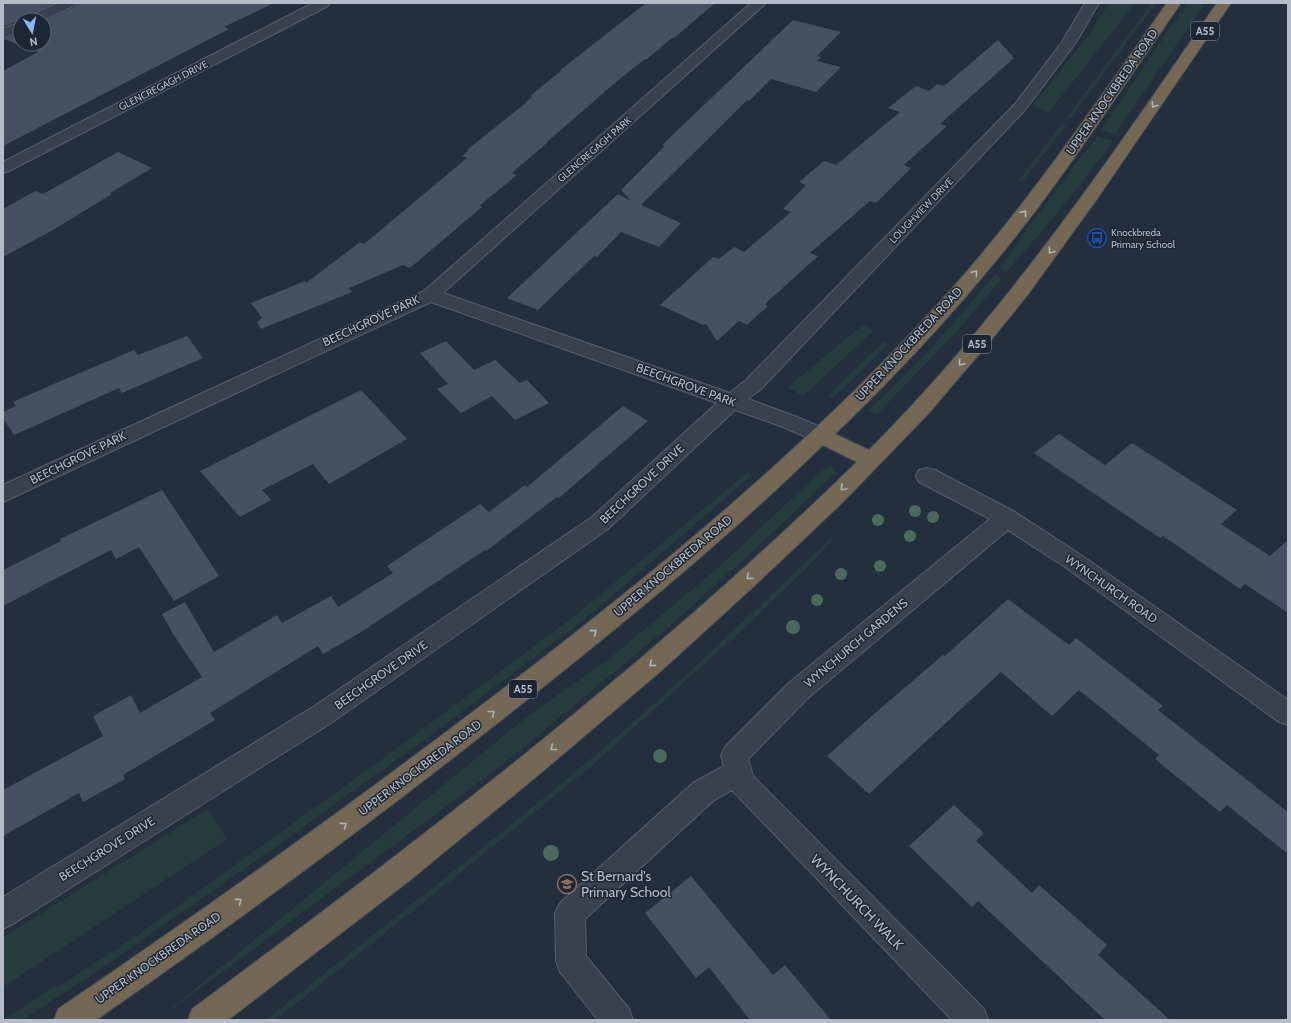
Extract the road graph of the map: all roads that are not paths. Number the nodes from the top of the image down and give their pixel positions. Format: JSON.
{"nodes":[{"id":1,"x":68,"y":3,"type":"edge"},
{"id":2,"x":323,"y":3,"type":"edge"},
{"id":3,"x":758,"y":3,"type":"edge"},
{"id":4,"x":1092,"y":3,"type":"edge"},
{"id":5,"x":1174,"y":3,"type":"edge"},
{"id":6,"x":1224,"y":3,"type":"edge"},
{"id":7,"x":49,"y":12,"type":"edge"},
{"id":8,"x":3,"y":168,"type":"edge"},
{"id":9,"x":430,"y":295,"type":"junction"},
{"id":10,"x":733,"y":401,"type":"junction"},
{"id":11,"x":820,"y":435,"type":"junction"},
{"id":12,"x":871,"y":460,"type":"junction"},
{"id":13,"x":927,"y":476,"type":"dead end"},
{"id":14,"x":3,"y":494,"type":"edge"},
{"id":15,"x":1007,"y":518,"type":"junction"},
{"id":16,"x":1288,"y":714,"type":"edge"},
{"id":17,"x":740,"y":778,"type":"junction"},
{"id":18,"x":3,"y":914,"type":"edge"},
{"id":19,"x":69,"y":1020,"type":"edge"},
{"id":20,"x":203,"y":1020,"type":"edge"},
{"id":21,"x":618,"y":1020,"type":"edge"},
{"id":22,"x":973,"y":1020,"type":"edge"}],
"edges":[{"from":1,"to":7,"type":"street"},
{"from":2,"to":8,"type":"street","name":"GLENCREGAGH DRIVE"},
{"from":3,"to":9,"type":"street","name":"GLENCREGAGH PARK"},
{"from":4,"to":10,"type":"street","name":"LOUGHVIEW DRIVE"},
{"from":11,"to":5,"type":"highway","name":"UPPER KNOCKBREDA ROAD","number":"A55","one_way":true},
{"from":6,"to":12,"type":"highway","number":"A55","one_way":true},
{"from":9,"to":10,"type":"street","name":"BEECHGROVE PARK"},
{"from":9,"to":14,"type":"street","name":"BEECHGROVE PARK"},
{"from":10,"to":11,"type":"street","name":"BEECHGROVE PARK"},
{"from":10,"to":18,"type":"street","name":"BEECHGROVE DRIVE"},
{"from":11,"to":12,"type":"highway"},
{"from":19,"to":11,"type":"highway","name":"UPPER KNOCKBREDA ROAD","number":"A55","one_way":true},
{"from":12,"to":20,"type":"highway","number":"A55","one_way":true},
{"from":13,"to":15,"type":"street","name":"WYNCHURCH ROAD"},
{"from":15,"to":16,"type":"street","name":"WYNCHURCH ROAD"},
{"from":15,"to":17,"type":"street","name":"WYNCHURCH GARDENS"},
{"from":17,"to":21,"type":"street"},
{"from":17,"to":22,"type":"street","name":"WYNCHURCH WALK"}]}
